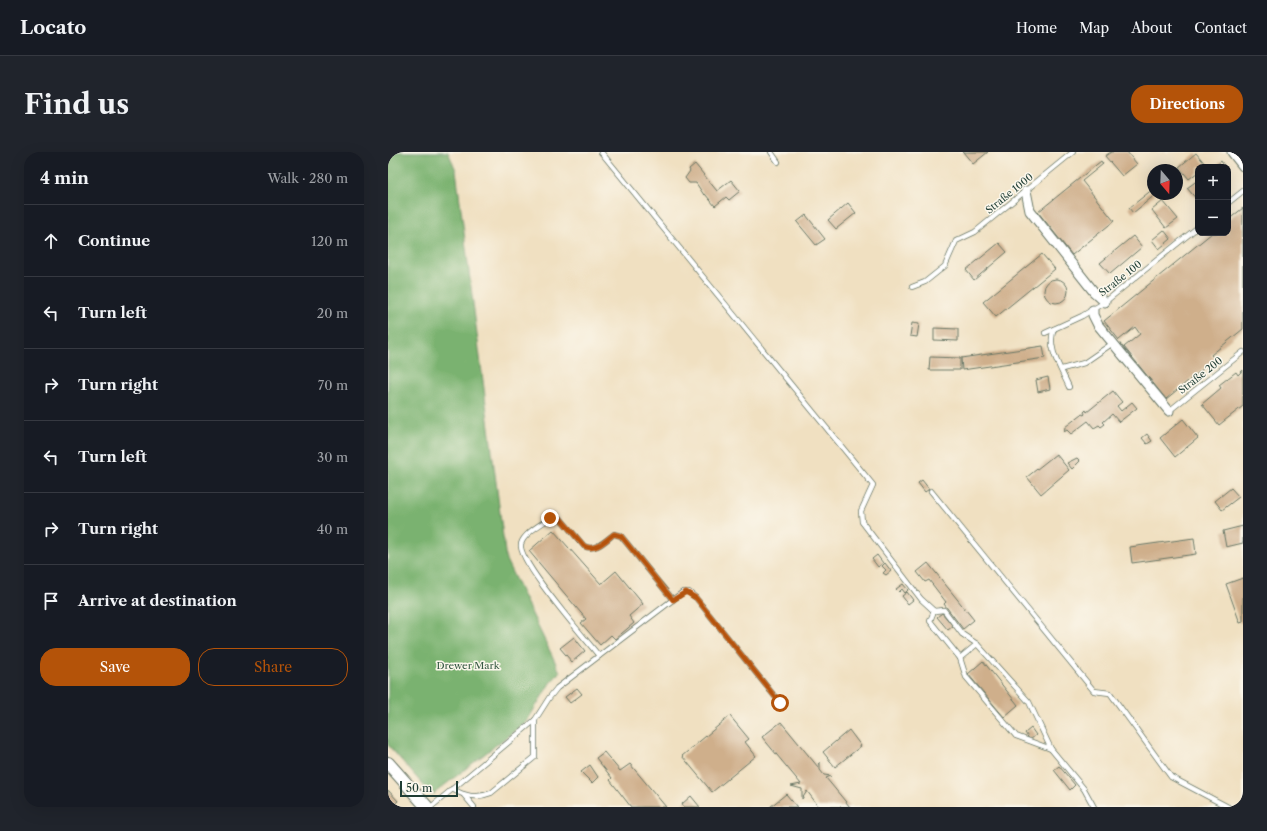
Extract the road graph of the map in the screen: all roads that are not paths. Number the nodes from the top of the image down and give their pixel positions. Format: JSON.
{"nodes":[{"id":1,"x":601,"y":152,"type":"edge"},
{"id":2,"x":771,"y":152,"type":"edge"},
{"id":3,"x":1073,"y":152,"type":"edge"},
{"id":4,"x":1232,"y":152,"type":"edge"},
{"id":5,"x":778,"y":162,"type":"dead end"},
{"id":6,"x":1243,"y":166,"type":"edge"},
{"id":7,"x":1026,"y":191,"type":"junction"},
{"id":8,"x":1243,"y":191,"type":"edge"},
{"id":9,"x":1231,"y":201,"type":"edge"},
{"id":10,"x":1195,"y":229,"type":"edge"},
{"id":11,"x":912,"y":288,"type":"dead end"},
{"id":12,"x":1105,"y":302,"type":"junction"},
{"id":13,"x":1093,"y":310,"type":"junction"},
{"id":14,"x":1054,"y":329,"type":"junction"},
{"id":15,"x":1046,"y":333,"type":"dead end"},
{"id":16,"x":1113,"y":343,"type":"junction"},
{"id":17,"x":1243,"y":352,"type":"edge"},
{"id":18,"x":1062,"y":369,"type":"junction"},
{"id":19,"x":1069,"y":387,"type":"dead end"},
{"id":20,"x":1169,"y":411,"type":"joint"},
{"id":21,"x":931,"y":491,"type":"dead end"},
{"id":22,"x":673,"y":600,"type":"junction"},
{"id":23,"x":934,"y":611,"type":"junction"},
{"id":24,"x":977,"y":644,"type":"junction"},
{"id":25,"x":599,"y":656,"type":"junction"},
{"id":26,"x":960,"y":658,"type":"junction"},
{"id":27,"x":780,"y":703,"type":"dead end"},
{"id":28,"x":535,"y":720,"type":"junction"},
{"id":29,"x":1051,"y":749,"type":"junction"},
{"id":30,"x":388,"y":763,"type":"edge"},
{"id":31,"x":452,"y":790,"type":"junction"},
{"id":32,"x":464,"y":795,"type":"junction"},
{"id":33,"x":427,"y":807,"type":"edge"},
{"id":34,"x":432,"y":807,"type":"edge"},
{"id":35,"x":474,"y":807,"type":"edge"},
{"id":36,"x":1094,"y":807,"type":"edge"},
{"id":37,"x":1228,"y":807,"type":"edge"}],
"edges":[{"from":1,"to":23,"type":"lane"},
{"from":2,"to":5,"type":"lane"},
{"from":3,"to":7,"type":"lane","name":"Straße 1000"},
{"from":4,"to":6,"type":"street"},
{"from":7,"to":11,"type":"lane","name":"Straße 1000"},
{"from":7,"to":12,"type":"street"},
{"from":8,"to":9,"type":"lane"},
{"from":10,"to":12,"type":"lane","name":"Straße 100"},
{"from":12,"to":13,"type":"lane","name":"Straße 100"},
{"from":13,"to":14,"type":"lane","name":"Straße 100"},
{"from":13,"to":16,"type":"street"},
{"from":14,"to":15,"type":"lane","name":"Straße 100"},
{"from":14,"to":18,"type":"lane"},
{"from":16,"to":18,"type":"lane"},
{"from":16,"to":20,"type":"street"},
{"from":17,"to":20,"type":"lane","name":"Straße 200"},
{"from":18,"to":19,"type":"lane"},
{"from":21,"to":37,"type":"lane"},
{"from":22,"to":25,"type":"lane"},
{"from":22,"to":25,"type":"lane"},
{"from":22,"to":27,"type":"lane"},
{"from":23,"to":24,"type":"lane"},
{"from":23,"to":26,"type":"lane"},
{"from":24,"to":26,"type":"lane"},
{"from":24,"to":29,"type":"lane"},
{"from":25,"to":28,"type":"lane"},
{"from":26,"to":29,"type":"lane"},
{"from":28,"to":31,"type":"lane"},
{"from":28,"to":32,"type":"lane"},
{"from":29,"to":36,"type":"lane"},
{"from":30,"to":33,"type":"main road"},
{"from":31,"to":32,"type":"lane"},
{"from":31,"to":34,"type":"lane"},
{"from":32,"to":35,"type":"lane"}]}
